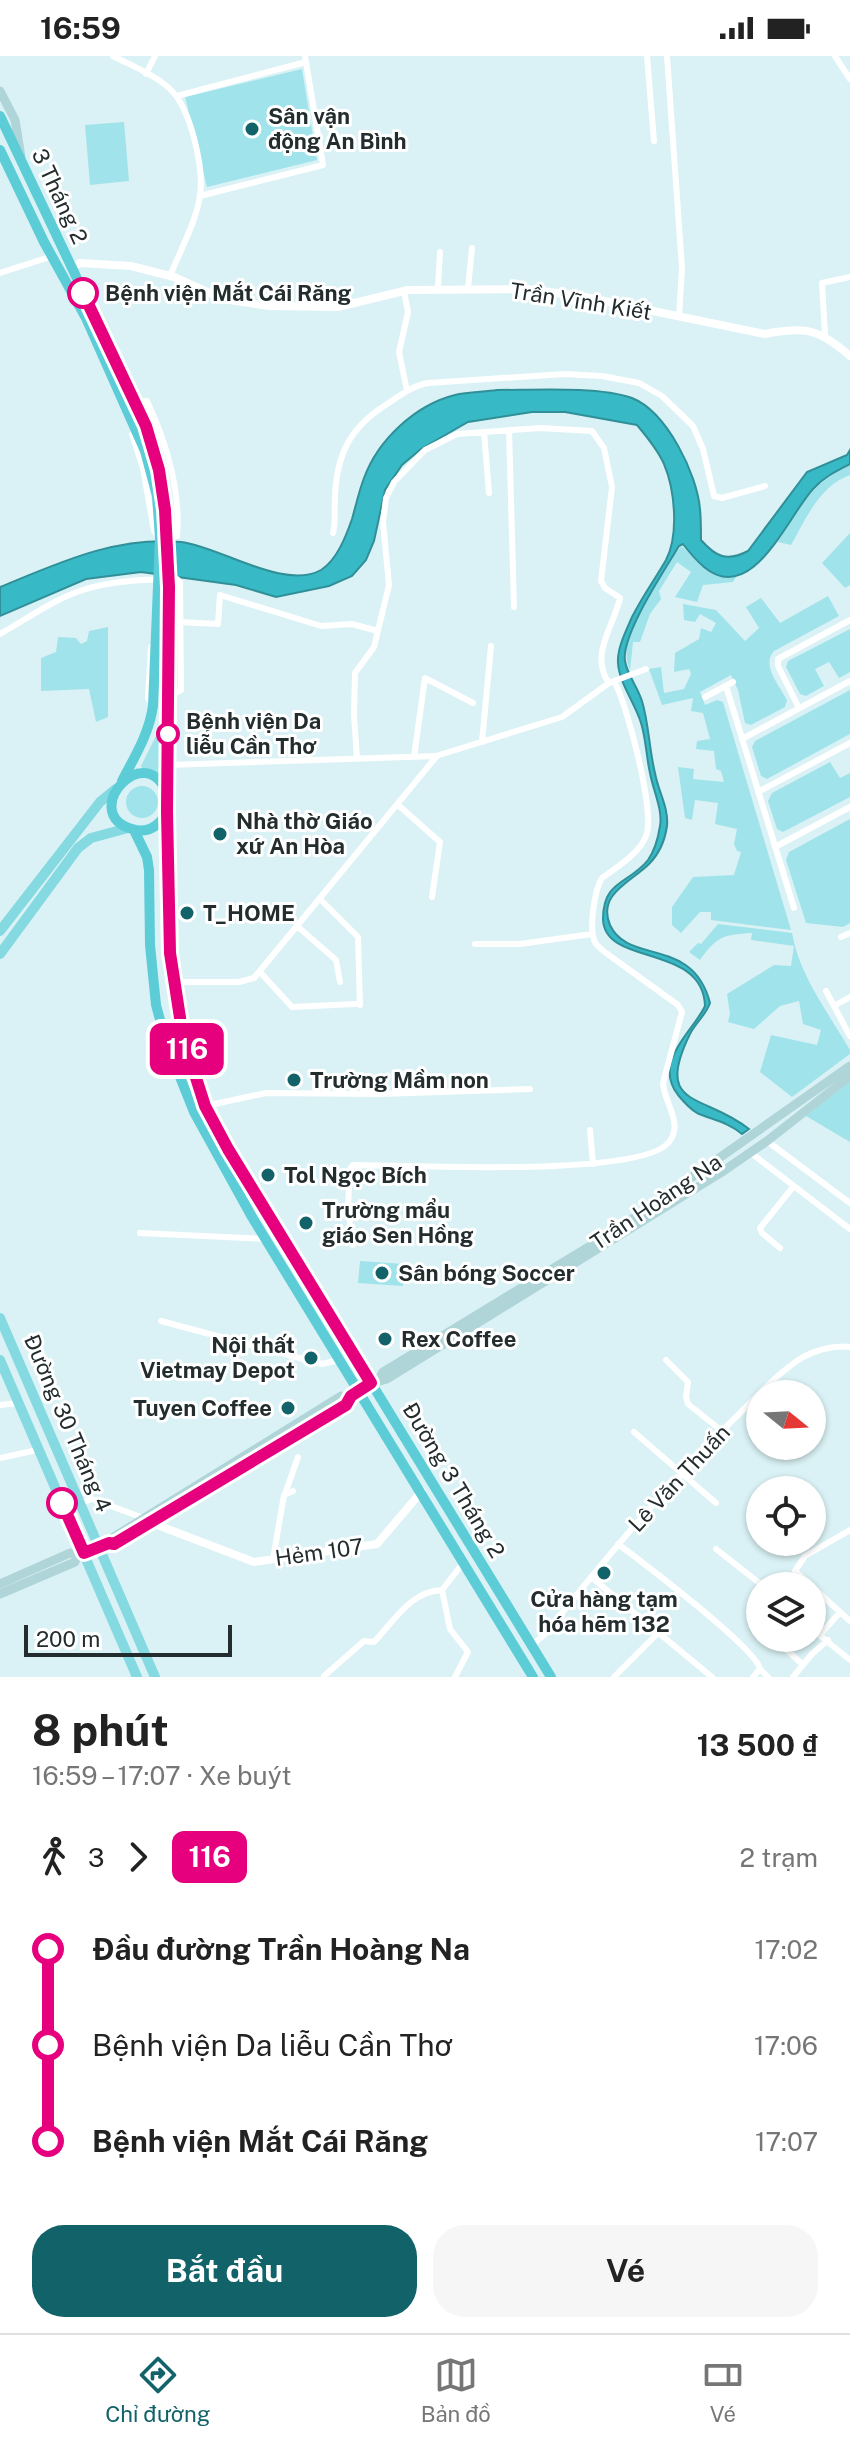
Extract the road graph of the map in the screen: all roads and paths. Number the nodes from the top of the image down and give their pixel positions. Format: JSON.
{"nodes":[{"id":1,"x":113,"y":56,"type":"edge"},
{"id":2,"x":155,"y":56,"type":"edge"},
{"id":3,"x":647,"y":56,"type":"edge"},
{"id":4,"x":667,"y":56,"type":"edge"},
{"id":5,"x":835,"y":56,"type":"edge"},
{"id":6,"x":305,"y":59,"type":"edge"},
{"id":7,"x":146,"y":74,"type":"junction"},
{"id":8,"x":850,"y":79,"type":"edge"},
{"id":9,"x":0,"y":91,"type":"edge"},
{"id":10,"x":177,"y":96,"type":"junction"},
{"id":11,"x":2,"y":119,"type":"edge"},
{"id":12,"x":654,"y":141,"type":"dead end"},
{"id":13,"x":0,"y":150,"type":"edge"},
{"id":14,"x":21,"y":160,"type":"junction"},
{"id":15,"x":200,"y":196,"type":"junction"},
{"id":16,"x":472,"y":248,"type":"dead end"},
{"id":17,"x":440,"y":252,"type":"dead end"},
{"id":18,"x":53,"y":256,"type":"junction"},
{"id":19,"x":71,"y":267,"type":"junction"},
{"id":20,"x":0,"y":273,"type":"edge"},
{"id":21,"x":170,"y":276,"type":"junction"},
{"id":22,"x":850,"y":277,"type":"edge"},
{"id":23,"x":438,"y":288,"type":"junction"},
{"id":24,"x":468,"y":288,"type":"junction"},
{"id":25,"x":404,"y":291,"type":"junction"},
{"id":26,"x":679,"y":317,"type":"junction"},
{"id":27,"x":825,"y":336,"type":"junction"},
{"id":28,"x":850,"y":356,"type":"edge"},
{"id":29,"x":407,"y":391,"type":"junction"},
{"id":30,"x":133,"y":408,"type":"junction"},
{"id":31,"x":509,"y":430,"type":"junction"},
{"id":32,"x":484,"y":432,"type":"junction"},
{"id":33,"x":150,"y":450,"type":"junction"},
{"id":34,"x":765,"y":486,"type":"dead end"},
{"id":35,"x":489,"y":493,"type":"dead end"},
{"id":36,"x":333,"y":533,"type":"dead end"},
{"id":37,"x":154,"y":579,"type":"junction"},
{"id":38,"x":514,"y":607,"type":"dead end"},
{"id":39,"x":850,"y":620,"type":"edge"},
{"id":40,"x":180,"y":622,"type":"junction"},
{"id":41,"x":378,"y":631,"type":"junction"},
{"id":42,"x":0,"y":634,"type":"edge"},
{"id":43,"x":491,"y":646,"type":"dead end"},
{"id":44,"x":642,"y":670,"type":"dead end"},
{"id":45,"x":850,"y":681,"type":"edge"},
{"id":46,"x":613,"y":682,"type":"junction"},
{"id":47,"x":169,"y":696,"type":"junction"},
{"id":48,"x":705,"y":697,"type":"dead end"},
{"id":49,"x":473,"y":703,"type":"dead end"},
{"id":50,"x":153,"y":706,"type":"junction"},
{"id":51,"x":799,"y":708,"type":"junction"},
{"id":52,"x":742,"y":739,"type":"junction"},
{"id":53,"x":482,"y":742,"type":"junction"},
{"id":54,"x":850,"y":743,"type":"edge"},
{"id":55,"x":436,"y":756,"type":"junction"},
{"id":56,"x":414,"y":757,"type":"junction"},
{"id":57,"x":357,"y":759,"type":"junction"},
{"id":58,"x":168,"y":765,"type":"junction"},
{"id":59,"x":118,"y":785,"type":"junction"},
{"id":60,"x":758,"y":792,"type":"junction"},
{"id":61,"x":168,"y":797,"type":"junction"},
{"id":62,"x":397,"y":804,"type":"junction"},
{"id":63,"x":850,"y":807,"type":"edge"},
{"id":64,"x":167,"y":812,"type":"junction"},
{"id":65,"x":131,"y":829,"type":"junction"},
{"id":66,"x":775,"y":847,"type":"junction"},
{"id":67,"x":432,"y":897,"type":"dead end"},
{"id":68,"x":320,"y":899,"type":"junction"},
{"id":69,"x":794,"y":908,"type":"dead end"},
{"id":70,"x":297,"y":926,"type":"junction"},
{"id":71,"x":0,"y":931,"type":"edge"},
{"id":72,"x":850,"y":933,"type":"edge"},
{"id":73,"x":592,"y":934,"type":"junction"},
{"id":74,"x":841,"y":937,"type":"dead end"},
{"id":75,"x":475,"y":944,"type":"dead end"},
{"id":76,"x":0,"y":954,"type":"edge"},
{"id":77,"x":260,"y":972,"type":"junction"},
{"id":78,"x":173,"y":982,"type":"junction"},
{"id":79,"x":340,"y":982,"type":"dead end"},
{"id":80,"x":826,"y":991,"type":"dead end"},
{"id":81,"x":850,"y":997,"type":"edge"},
{"id":82,"x":834,"y":1006,"type":"junction"},
{"id":83,"x":850,"y":1036,"type":"edge"},
{"id":84,"x":850,"y":1066,"type":"edge"},
{"id":85,"x":850,"y":1076,"type":"edge"},
{"id":86,"x":530,"y":1089,"type":"dead end"},
{"id":87,"x":205,"y":1106,"type":"junction"},
{"id":88,"x":590,"y":1130,"type":"dead end"},
{"id":89,"x":759,"y":1132,"type":"junction"},
{"id":90,"x":767,"y":1141,"type":"junction"},
{"id":91,"x":741,"y":1145,"type":"junction"},
{"id":92,"x":751,"y":1153,"type":"junction"},
{"id":93,"x":593,"y":1164,"type":"junction"},
{"id":94,"x":793,"y":1187,"type":"junction"},
{"id":95,"x":850,"y":1203,"type":"edge"},
{"id":96,"x":850,"y":1229,"type":"edge"},
{"id":97,"x":140,"y":1233,"type":"dead end"},
{"id":98,"x":267,"y":1239,"type":"junction"},
{"id":99,"x":353,"y":1245,"type":"dead end"},
{"id":100,"x":780,"y":1248,"type":"dead end"},
{"id":101,"x":0,"y":1318,"type":"edge"},
{"id":102,"x":161,"y":1321,"type":"dead end"},
{"id":103,"x":850,"y":1347,"type":"edge"},
{"id":104,"x":341,"y":1359,"type":"junction"},
{"id":105,"x":0,"y":1360,"type":"edge"},
{"id":106,"x":666,"y":1360,"type":"dead end"},
{"id":107,"x":375,"y":1382,"type":"junction"},
{"id":108,"x":356,"y":1393,"type":"junction"},
{"id":109,"x":18,"y":1403,"type":"junction"},
{"id":110,"x":0,"y":1405,"type":"edge"},
{"id":111,"x":722,"y":1431,"type":"junction"},
{"id":112,"x":634,"y":1432,"type":"dead end"},
{"id":113,"x":37,"y":1450,"type":"junction"},
{"id":114,"x":298,"y":1457,"type":"dead end"},
{"id":115,"x":0,"y":1458,"type":"edge"},
{"id":116,"x":681,"y":1472,"type":"junction"},
{"id":117,"x":422,"y":1491,"type":"junction"},
{"id":118,"x":81,"y":1503,"type":"junction"},
{"id":119,"x":716,"y":1503,"type":"dead end"},
{"id":120,"x":149,"y":1521,"type":"junction"},
{"id":121,"x":850,"y":1530,"type":"edge"},
{"id":122,"x":618,"y":1544,"type":"junction"},
{"id":123,"x":104,"y":1546,"type":"junction"},
{"id":124,"x":716,"y":1549,"type":"dead end"},
{"id":125,"x":80,"y":1554,"type":"junction"},
{"id":126,"x":273,"y":1559,"type":"junction"},
{"id":127,"x":463,"y":1563,"type":"junction"},
{"id":128,"x":746,"y":1573,"type":"edge"},
{"id":129,"x":591,"y":1577,"type":"junction"},
{"id":130,"x":0,"y":1584,"type":"edge"},
{"id":131,"x":442,"y":1590,"type":"junction"},
{"id":132,"x":0,"y":1594,"type":"edge"},
{"id":133,"x":840,"y":1612,"type":"junction"},
{"id":134,"x":850,"y":1621,"type":"edge"},
{"id":135,"x":826,"y":1628,"type":"edge"},
{"id":136,"x":658,"y":1633,"type":"junction"},
{"id":137,"x":828,"y":1640,"type":"joint"},
{"id":138,"x":532,"y":1645,"type":"junction"},
{"id":139,"x":789,"y":1652,"type":"edge"},
{"id":140,"x":850,"y":1660,"type":"edge"},
{"id":141,"x":803,"y":1665,"type":"junction"},
{"id":142,"x":760,"y":1669,"type":"junction"},
{"id":143,"x":324,"y":1676,"type":"edge"},
{"id":144,"x":707,"y":1676,"type":"edge"},
{"id":145,"x":137,"y":1677,"type":"edge"},
{"id":146,"x":155,"y":1677,"type":"edge"},
{"id":147,"x":455,"y":1677,"type":"edge"},
{"id":148,"x":533,"y":1677,"type":"edge"},
{"id":149,"x":551,"y":1677,"type":"edge"},
{"id":150,"x":614,"y":1677,"type":"edge"},
{"id":151,"x":753,"y":1677,"type":"edge"},
{"id":152,"x":768,"y":1677,"type":"edge"},
{"id":153,"x":793,"y":1677,"type":"edge"}],
"edges":[{"from":1,"to":7,"type":"street"},
{"from":2,"to":7,"type":"street"},
{"from":3,"to":12,"type":"street"},
{"from":4,"to":26,"type":"street"},
{"from":5,"to":8,"type":"street"},
{"from":6,"to":10,"type":"street"},
{"from":6,"to":15,"type":"street"},
{"from":7,"to":10,"type":"street"},
{"from":9,"to":14,"type":"main road"},
{"from":10,"to":15,"type":"street"},
{"from":11,"to":14,"type":"highway","name":"3 Tháng 2"},
{"from":13,"to":18,"type":"highway","name":"3 Tháng 2"},
{"from":14,"to":19,"type":"highway","name":"3 Tháng 2"},
{"from":15,"to":21,"type":"street"},
{"from":16,"to":24,"type":"street"},
{"from":17,"to":23,"type":"street"},
{"from":18,"to":20,"type":"street"},
{"from":18,"to":30,"type":"highway","name":"3 Tháng 2"},
{"from":19,"to":21,"type":"street","name":"Trần Vĩnh Kiết"},
{"from":19,"to":30,"type":"highway","name":"3 Tháng 2"},
{"from":21,"to":25,"type":"street","name":"Trần Vĩnh Kiết"},
{"from":22,"to":27,"type":"street"},
{"from":23,"to":24,"type":"street","name":"Trần Vĩnh Kiết"},
{"from":23,"to":25,"type":"street","name":"Trần Vĩnh Kiết"},
{"from":24,"to":26,"type":"street","name":"Trần Vĩnh Kiết"},
{"from":25,"to":29,"type":"street"},
{"from":26,"to":27,"type":"street","name":"Trần Vĩnh Kiết"},
{"from":27,"to":28,"type":"street","name":"Trần Vĩnh Kiết"},
{"from":29,"to":34,"type":"street"},
{"from":29,"to":36,"type":"street"},
{"from":30,"to":30,"type":"street"},
{"from":30,"to":33,"type":"highway","name":"3 Tháng 2"},
{"from":31,"to":32,"type":"street"},
{"from":31,"to":38,"type":"street"},
{"from":31,"to":46,"type":"street"},
{"from":32,"to":35,"type":"street"},
{"from":32,"to":41,"type":"street"},
{"from":33,"to":47,"type":"highway","name":"3 Tháng 2"},
{"from":33,"to":50,"type":"highway","name":"3 Tháng 2"},
{"from":37,"to":40,"type":"street"},
{"from":37,"to":42,"type":"street"},
{"from":37,"to":50,"type":"street"},
{"from":39,"to":51,"type":"street"},
{"from":40,"to":41,"type":"street"},
{"from":40,"to":47,"type":"street"},
{"from":41,"to":57,"type":"street"},
{"from":43,"to":53,"type":"street"},
{"from":44,"to":46,"type":"street"},
{"from":45,"to":51,"type":"street"},
{"from":46,"to":53,"type":"street"},
{"from":46,"to":73,"type":"street"},
{"from":47,"to":58,"type":"highway","name":"3 Tháng 2"},
{"from":48,"to":52,"type":"street"},
{"from":49,"to":56,"type":"street"},
{"from":50,"to":59,"type":"highway","name":"3 Tháng 2"},
{"from":51,"to":52,"type":"street"},
{"from":52,"to":60,"type":"street"},
{"from":53,"to":55,"type":"street"},
{"from":54,"to":60,"type":"street"},
{"from":55,"to":56,"type":"street"},
{"from":55,"to":62,"type":"street"},
{"from":56,"to":57,"type":"street"},
{"from":57,"to":58,"type":"street"},
{"from":58,"to":61,"type":"highway","name":"3 Tháng 2"},
{"from":59,"to":61,"type":"highway"},
{"from":59,"to":65,"type":"highway"},
{"from":59,"to":71,"type":"main road"},
{"from":60,"to":66,"type":"street"},
{"from":61,"to":64,"type":"highway"},
{"from":62,"to":67,"type":"street"},
{"from":62,"to":68,"type":"street"},
{"from":63,"to":66,"type":"street"},
{"from":64,"to":65,"type":"highway"},
{"from":64,"to":78,"type":"highway","name":"Đường 3 Tháng 2"},
{"from":65,"to":76,"type":"main road"},
{"from":65,"to":98,"type":"highway","name":"Đường 3 Tháng 2"},
{"from":66,"to":69,"type":"street"},
{"from":68,"to":70,"type":"street"},
{"from":68,"to":77,"type":"street"},
{"from":70,"to":77,"type":"street"},
{"from":70,"to":79,"type":"street"},
{"from":72,"to":74,"type":"street"},
{"from":73,"to":75,"type":"street"},
{"from":73,"to":93,"type":"street"},
{"from":77,"to":78,"type":"street"},
{"from":78,"to":87,"type":"highway","name":"Đường 3 Tháng 2"},
{"from":80,"to":82,"type":"street"},
{"from":81,"to":82,"type":"street"},
{"from":82,"to":83,"type":"street"},
{"from":84,"to":89,"type":"main road","name":"Trần Hoàng Na"},
{"from":85,"to":90,"type":"main road","name":"Trần Hoàng Na"},
{"from":86,"to":87,"type":"street"},
{"from":87,"to":107,"type":"highway","name":"Đường 3 Tháng 2"},
{"from":88,"to":93,"type":"street"},
{"from":89,"to":90,"type":"main road"},
{"from":89,"to":91,"type":"main road","name":"Trần Hoàng Na"},
{"from":90,"to":92,"type":"main road","name":"Trần Hoàng Na"},
{"from":90,"to":95,"type":"street"},
{"from":91,"to":92,"type":"main road"},
{"from":91,"to":107,"type":"main road","name":"Trần Hoàng Na"},
{"from":92,"to":94,"type":"street"},
{"from":92,"to":107,"type":"main road","name":"Trần Hoàng Na"},
{"from":93,"to":99,"type":"street"},
{"from":94,"to":96,"type":"street"},
{"from":94,"to":100,"type":"street"},
{"from":97,"to":98,"type":"street"},
{"from":98,"to":104,"type":"highway","name":"Đường 3 Tháng 2"},
{"from":101,"to":118,"type":"main road","name":"Đường 30 Tháng 4"},
{"from":102,"to":104,"type":"street"},
{"from":103,"to":111,"type":"street","name":"Lê Văn Thuấn"},
{"from":104,"to":108,"type":"highway","name":"Đường 3 Tháng 2"},
{"from":105,"to":109,"type":"main road","name":"Đường 30 Tháng 4"},
{"from":106,"to":111,"type":"street"},
{"from":107,"to":108,"type":"main road","name":"Trần Hoàng Na"},
{"from":107,"to":138,"type":"highway","name":"Đường 3 Tháng 2"},
{"from":108,"to":117,"type":"highway","name":"Đường 3 Tháng 2"},
{"from":108,"to":120,"type":"main road","name":"Trần Hoàng Na"},
{"from":109,"to":110,"type":"street"},
{"from":109,"to":113,"type":"main road","name":"Đường 30 Tháng 4"},
{"from":111,"to":116,"type":"street","name":"Lê Văn Thuấn"},
{"from":112,"to":116,"type":"street"},
{"from":113,"to":115,"type":"street"},
{"from":113,"to":125,"type":"main road","name":"Đường 30 Tháng 4"},
{"from":114,"to":126,"type":"street"},
{"from":116,"to":119,"type":"street"},
{"from":116,"to":122,"type":"street","name":"Lê Văn Thuấn"},
{"from":117,"to":126,"type":"street","name":"Hẻm 107"},
{"from":117,"to":127,"type":"highway","name":"Đường 3 Tháng 2"},
{"from":118,"to":120,"type":"street","name":"Hẻm 107"},
{"from":118,"to":123,"type":"main road","name":"Đường 30 Tháng 4"},
{"from":120,"to":123,"type":"main road","name":"Trần Hoàng Na"},
{"from":120,"to":126,"type":"street","name":"Hẻm 107"},
{"from":121,"to":133,"type":"street"},
{"from":122,"to":129,"type":"street","name":"Lê Văn Thuấn"},
{"from":122,"to":142,"type":"street"},
{"from":123,"to":125,"type":"main road","name":"Trần Hoàng Na"},
{"from":123,"to":146,"type":"main road","name":"Đường 30 Tháng 4"},
{"from":124,"to":128,"type":"street"},
{"from":125,"to":130,"type":"main road","name":"Trần Hoàng Na"},
{"from":125,"to":132,"type":"main road","name":"Trần Hoàng Na"},
{"from":125,"to":145,"type":"main road","name":"Đường 30 Tháng 4"},
{"from":127,"to":131,"type":"street"},
{"from":127,"to":148,"type":"highway","name":"Đường 3 Tháng 2"},
{"from":129,"to":136,"type":"street"},
{"from":129,"to":138,"type":"street","name":"Lê Văn Thuấn"},
{"from":131,"to":143,"type":"street"},
{"from":131,"to":147,"type":"street"},
{"from":133,"to":134,"type":"street"},
{"from":133,"to":135,"type":"street"},
{"from":136,"to":144,"type":"street"},
{"from":136,"to":150,"type":"street"},
{"from":137,"to":140,"type":"street"},
{"from":137,"to":141,"type":"street"},
{"from":138,"to":149,"type":"highway","name":"Đường 3 Tháng 2"},
{"from":139,"to":141,"type":"street"},
{"from":141,"to":153,"type":"street"},
{"from":142,"to":151,"type":"street"},
{"from":142,"to":152,"type":"street"}]}
